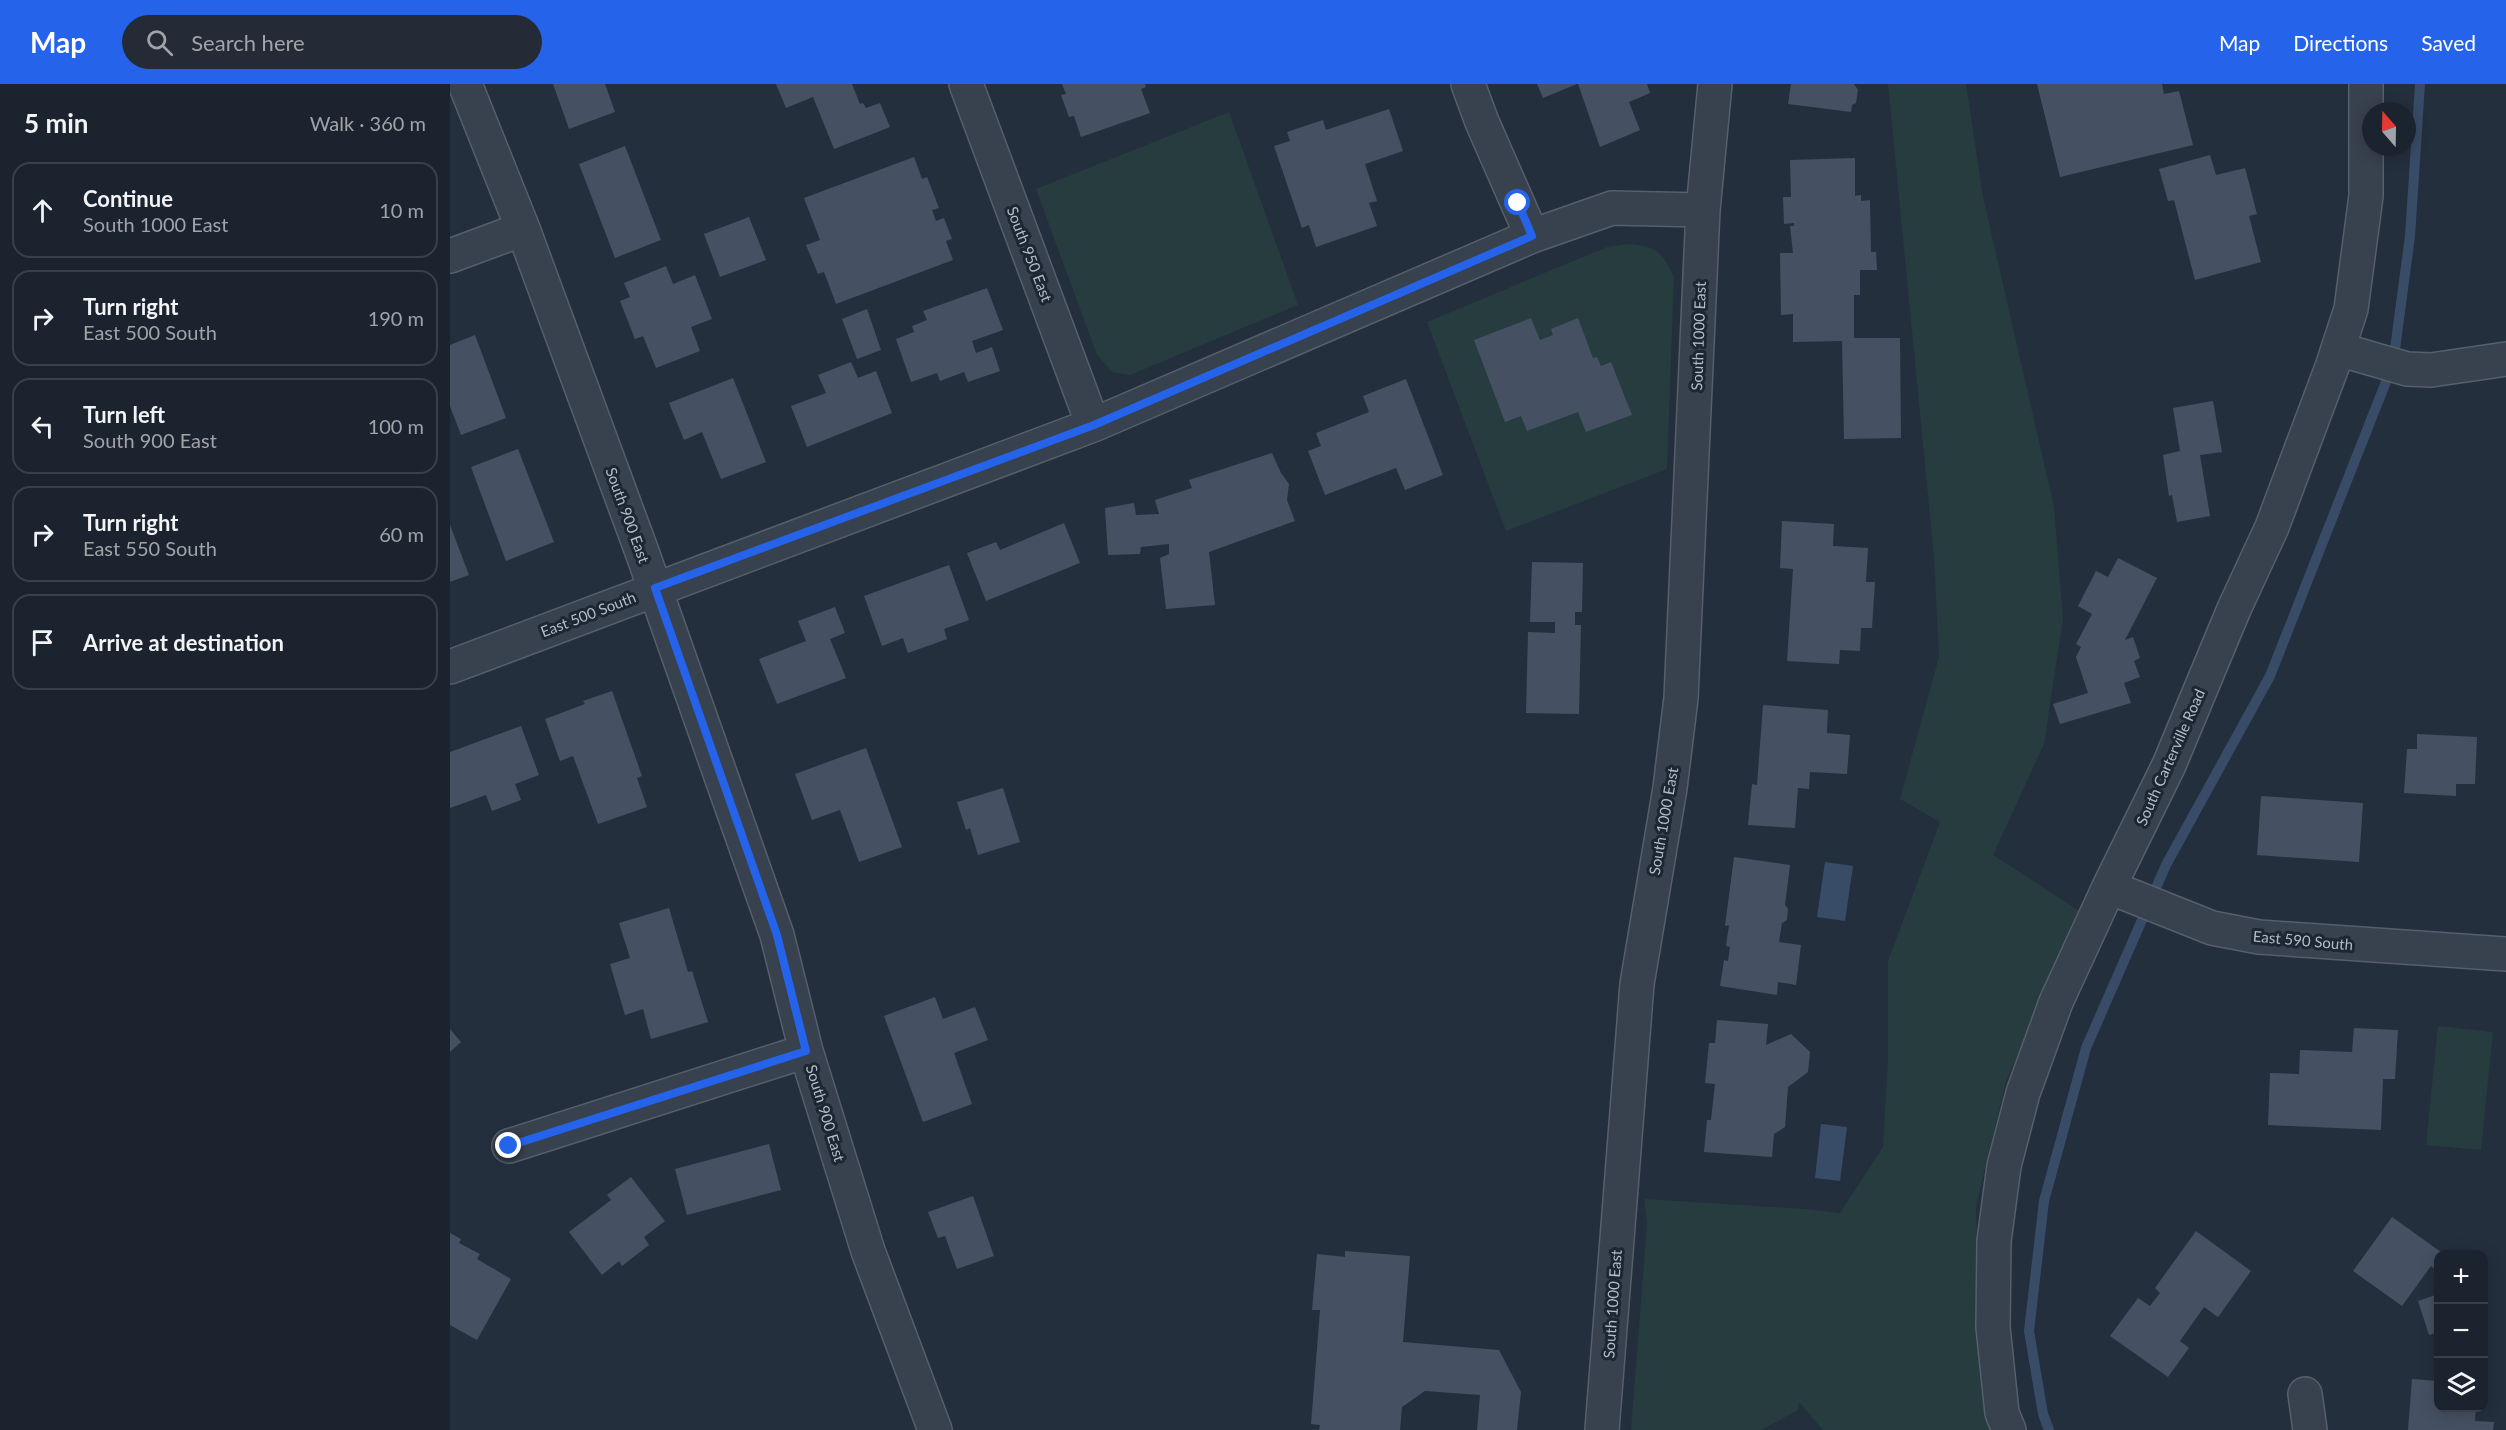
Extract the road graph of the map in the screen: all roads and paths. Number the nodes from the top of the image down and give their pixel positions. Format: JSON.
{"nodes":[{"id":1,"x":465,"y":84,"type":"edge"},
{"id":2,"x":966,"y":84,"type":"edge"},
{"id":3,"x":1468,"y":84,"type":"edge"},
{"id":4,"x":1715,"y":84,"type":"edge"},
{"id":5,"x":2366,"y":84,"type":"edge"},
{"id":6,"x":1703,"y":210,"type":"junction"},
{"id":7,"x":523,"y":230,"type":"junction"},
{"id":8,"x":1532,"y":236,"type":"junction"},
{"id":9,"x":450,"y":256,"type":"edge"},
{"id":10,"x":2338,"y":349,"type":"junction"},
{"id":11,"x":2506,"y":359,"type":"edge"},
{"id":12,"x":1094,"y":425,"type":"junction"},
{"id":13,"x":655,"y":588,"type":"junction"},
{"id":14,"x":450,"y":667,"type":"edge"},
{"id":15,"x":2109,"y":887,"type":"junction"},
{"id":16,"x":2506,"y":954,"type":"edge"},
{"id":17,"x":806,"y":1051,"type":"junction"},
{"id":18,"x":509,"y":1146,"type":"dead end"},
{"id":19,"x":2305,"y":1394,"type":"dead end"},
{"id":20,"x":935,"y":1430,"type":"edge"},
{"id":21,"x":1602,"y":1430,"type":"edge"},
{"id":22,"x":2009,"y":1430,"type":"edge"},
{"id":23,"x":2310,"y":1430,"type":"edge"}],
"edges":[{"from":1,"to":7,"type":"street","name":"South 900 East"},
{"from":2,"to":12,"type":"street","name":"South 950 East"},
{"from":3,"to":8,"type":"street"},
{"from":4,"to":6,"type":"street","name":"South 1000 East"},
{"from":5,"to":10,"type":"street","name":"South Carterville Road"},
{"from":6,"to":8,"type":"street","name":"East 500 South"},
{"from":6,"to":21,"type":"street","name":"South 1000 East"},
{"from":7,"to":9,"type":"street"},
{"from":7,"to":13,"type":"street","name":"South 900 East"},
{"from":8,"to":12,"type":"street","name":"East 500 South"},
{"from":10,"to":11,"type":"street"},
{"from":10,"to":15,"type":"street","name":"South Carterville Road"},
{"from":12,"to":13,"type":"street","name":"East 500 South"},
{"from":13,"to":14,"type":"street","name":"East 500 South"},
{"from":13,"to":17,"type":"street","name":"South 900 East"},
{"from":15,"to":16,"type":"street","name":"East 590 South"},
{"from":15,"to":22,"type":"street","name":"South Carterville Road"},
{"from":17,"to":18,"type":"street"},
{"from":17,"to":20,"type":"street","name":"South 900 East"},
{"from":19,"to":23,"type":"street"}]}
